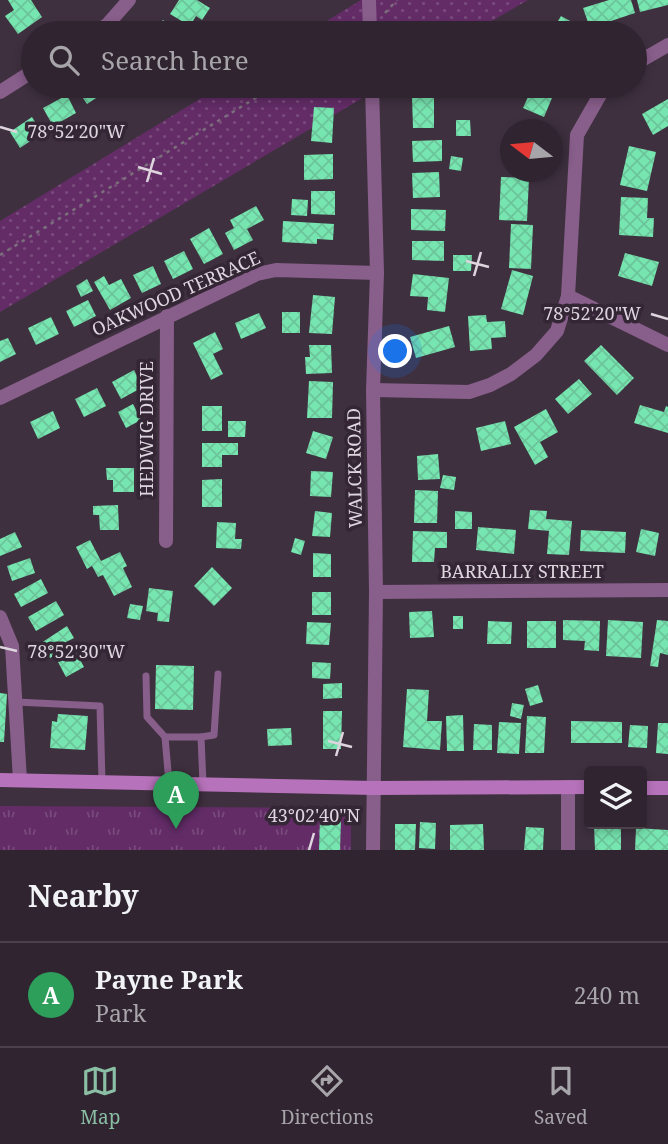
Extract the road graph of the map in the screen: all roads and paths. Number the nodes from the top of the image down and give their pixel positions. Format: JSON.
{"nodes":[{"id":1,"x":129,"y":0,"type":"edge"},
{"id":2,"x":369,"y":0,"type":"edge"},
{"id":3,"x":111,"y":21,"type":"edge"},
{"id":4,"x":370,"y":21,"type":"edge"},
{"id":5,"x":668,"y":45,"type":"edge"},
{"id":6,"x":647,"y":57,"type":"edge"},
{"id":7,"x":21,"y":79,"type":"edge"},
{"id":8,"x":0,"y":92,"type":"edge"},
{"id":9,"x":255,"y":98,"type":"edge"},
{"id":10,"x":372,"y":98,"type":"edge"},
{"id":11,"x":598,"y":98,"type":"edge"},
{"id":12,"x":0,"y":255,"type":"edge"},
{"id":13,"x":377,"y":273,"type":"junction"},
{"id":14,"x":568,"y":296,"type":"junction"},
{"id":15,"x":167,"y":316,"type":"junction"},
{"id":16,"x":668,"y":345,"type":"edge"},
{"id":17,"x":373,"y":390,"type":"junction"},
{"id":18,"x":0,"y":398,"type":"edge"},
{"id":19,"x":166,"y":541,"type":"dead end"},
{"id":20,"x":668,"y":590,"type":"edge"},
{"id":21,"x":376,"y":592,"type":"junction"},
{"id":22,"x":0,"y":617,"type":"edge"},
{"id":23,"x":218,"y":674,"type":"dead end"},
{"id":24,"x":146,"y":676,"type":"dead end"},
{"id":25,"x":15,"y":702,"type":"junction"},
{"id":26,"x":165,"y":737,"type":"junction"},
{"id":27,"x":201,"y":737,"type":"junction"},
{"id":28,"x":0,"y":780,"type":"edge"},
{"id":29,"x":20,"y":780,"type":"junction"},
{"id":30,"x":102,"y":782,"type":"junction"},
{"id":31,"x":169,"y":783,"type":"junction"},
{"id":32,"x":203,"y":784,"type":"junction"},
{"id":33,"x":568,"y":787,"type":"junction"},
{"id":34,"x":584,"y":787,"type":"edge"},
{"id":35,"x":373,"y":788,"type":"junction"},
{"id":36,"x":647,"y":788,"type":"edge"},
{"id":37,"x":668,"y":788,"type":"edge"},
{"id":38,"x":373,"y":850,"type":"edge"},
{"id":39,"x":568,"y":850,"type":"edge"}],
"edges":[{"from":1,"to":3,"type":"street"},
{"from":2,"to":4,"type":"street"},
{"from":5,"to":6,"type":"street"},
{"from":7,"to":8,"type":"street"},
{"from":9,"to":12,"type":"path"},
{"from":10,"to":13,"type":"street","name":"WALCK ROAD"},
{"from":11,"to":14,"type":"street"},
{"from":13,"to":15,"type":"street","name":"OAKWOOD TERRACE"},
{"from":13,"to":17,"type":"street","name":"WALCK ROAD"},
{"from":14,"to":16,"type":"street"},
{"from":14,"to":17,"type":"street"},
{"from":15,"to":18,"type":"street","name":"OAKWOOD TERRACE"},
{"from":15,"to":19,"type":"street","name":"HEDWIG DRIVE"},
{"from":17,"to":21,"type":"street","name":"WALCK ROAD"},
{"from":20,"to":21,"type":"street","name":"BARRALLY STREET"},
{"from":21,"to":35,"type":"street","name":"WALCK ROAD"},
{"from":22,"to":25,"type":"street"},
{"from":23,"to":27,"type":"lane"},
{"from":24,"to":26,"type":"lane"},
{"from":25,"to":29,"type":"street"},
{"from":25,"to":30,"type":"lane"},
{"from":26,"to":27,"type":"lane"},
{"from":26,"to":31,"type":"lane"},
{"from":27,"to":32,"type":"lane"},
{"from":28,"to":29,"type":"street"},
{"from":29,"to":30,"type":"street"},
{"from":30,"to":31,"type":"street"},
{"from":31,"to":32,"type":"street"},
{"from":32,"to":35,"type":"street"},
{"from":33,"to":34,"type":"street"},
{"from":33,"to":35,"type":"street"},
{"from":33,"to":39,"type":"street"},
{"from":35,"to":38,"type":"street","name":"WALCK ROAD"},
{"from":36,"to":37,"type":"street"}]}
